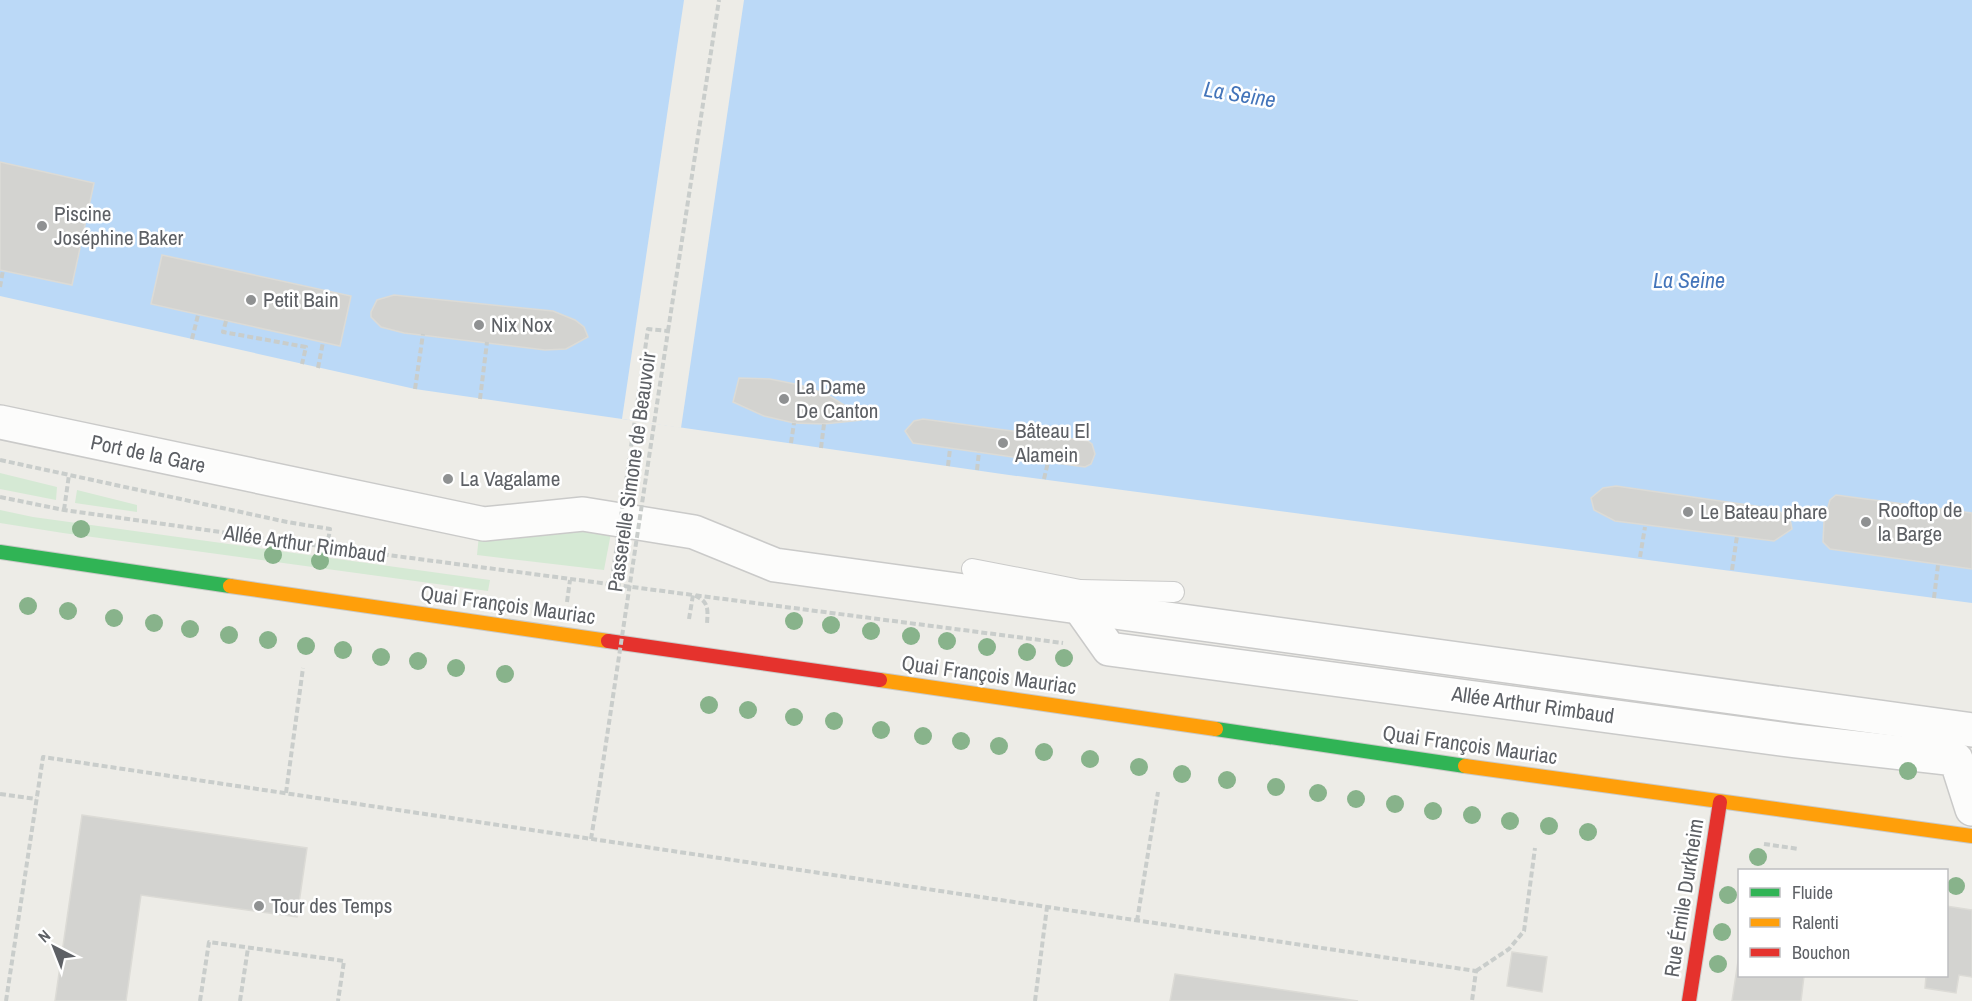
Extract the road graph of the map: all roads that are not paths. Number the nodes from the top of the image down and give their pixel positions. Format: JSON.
{"nodes":[{"id":1,"x":0,"y":422,"type":"edge"},
{"id":2,"x":0,"y":552,"type":"edge"},
{"id":3,"x":972,"y":569,"type":"dead end"},
{"id":4,"x":1174,"y":592,"type":"dead end"},
{"id":5,"x":1080,"y":599,"type":"junction"},
{"id":6,"x":1972,"y":730,"type":"edge"},
{"id":7,"x":1720,"y":802,"type":"junction"},
{"id":8,"x":1972,"y":808,"type":"edge"},
{"id":9,"x":1972,"y":836,"type":"edge"},
{"id":10,"x":1689,"y":1001,"type":"edge"}],
"edges":[{"from":1,"to":5,"type":"street","name":"Port de la Gare"},
{"from":2,"to":7,"type":"main road","name":"Quai François Mauriac"},
{"from":3,"to":5,"type":"lane"},
{"from":4,"to":5,"type":"lane"},
{"from":5,"to":6,"type":"street","name":"Port de la Gare"},
{"from":5,"to":8,"type":"street","name":"Allée Arthur Rimbaud"},
{"from":7,"to":9,"type":"main road","name":"Quai François Mauriac"},
{"from":7,"to":10,"type":"main road","name":"Rue Émile Durkheim"}]}
